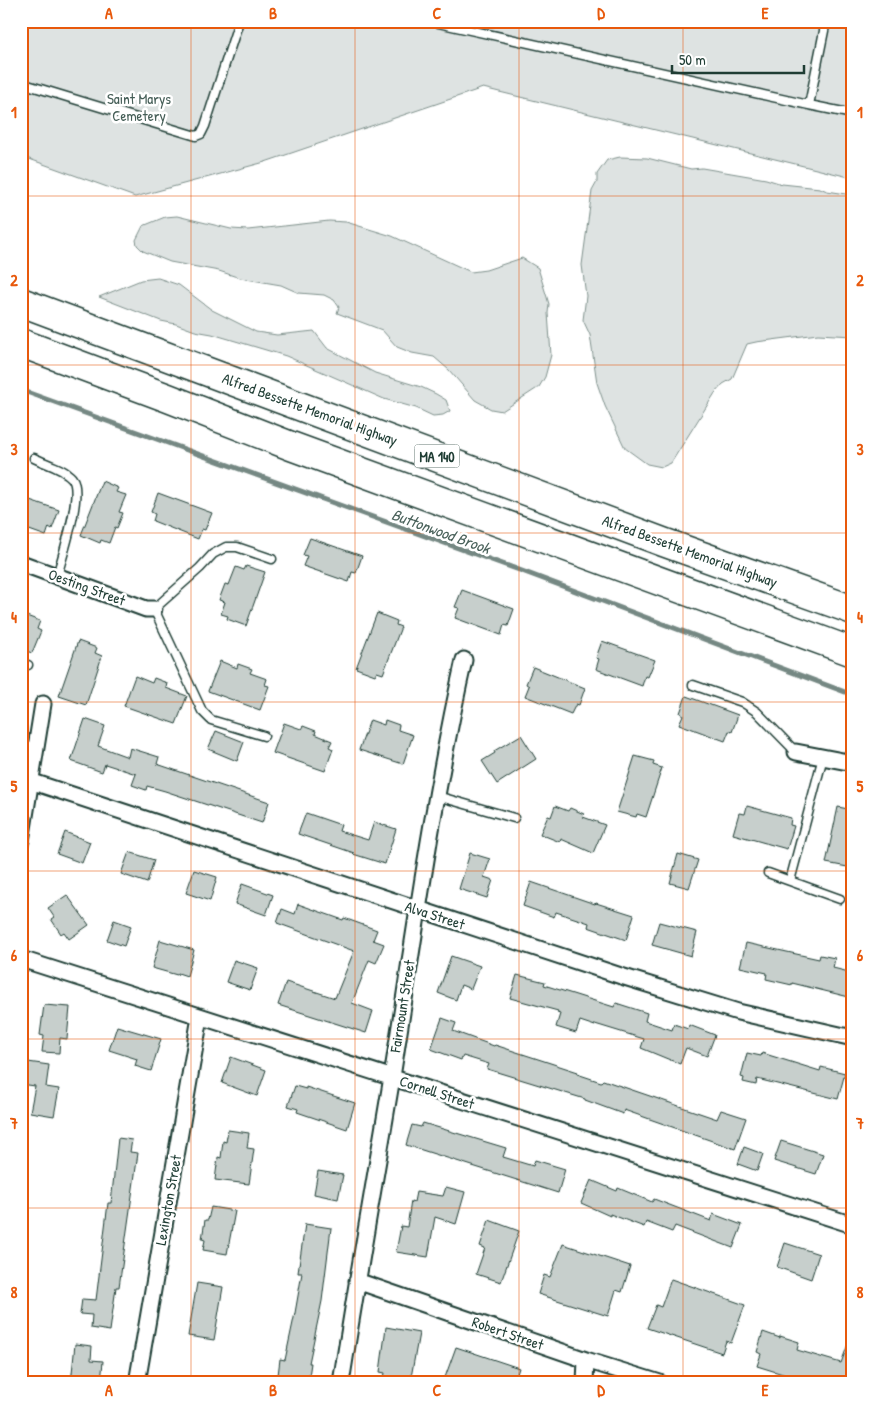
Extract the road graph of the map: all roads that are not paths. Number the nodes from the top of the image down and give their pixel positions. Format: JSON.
{"nodes":[{"id":1,"x":239,"y":21,"type":"edge"},
{"id":2,"x":430,"y":21,"type":"edge"},
{"id":3,"x":826,"y":21,"type":"edge"},
{"id":4,"x":21,"y":83,"type":"edge"},
{"id":5,"x":809,"y":105,"type":"junction"},
{"id":6,"x":853,"y":114,"type":"edge"},
{"id":7,"x":21,"y":302,"type":"edge"},
{"id":8,"x":21,"y":344,"type":"edge"},
{"id":9,"x":34,"y":458,"type":"dead end"},
{"id":10,"x":272,"y":559,"type":"dead end"},
{"id":11,"x":21,"y":562,"type":"edge"},
{"id":12,"x":57,"y":576,"type":"junction"},
{"id":13,"x":154,"y":609,"type":"junction"},
{"id":14,"x":853,"y":610,"type":"edge"},
{"id":15,"x":853,"y":652,"type":"edge"},
{"id":16,"x":464,"y":660,"type":"dead end"},
{"id":17,"x":693,"y":684,"type":"dead end"},
{"id":18,"x":42,"y":704,"type":"dead end"},
{"id":19,"x":264,"y":736,"type":"dead end"},
{"id":20,"x":796,"y":752,"type":"joint"},
{"id":21,"x":823,"y":757,"type":"junction"},
{"id":22,"x":853,"y":763,"type":"edge"},
{"id":23,"x":26,"y":780,"type":"edge"},
{"id":24,"x":436,"y":796,"type":"junction"},
{"id":25,"x":514,"y":818,"type":"dead end"},
{"id":26,"x":21,"y":841,"type":"edge"},
{"id":27,"x":768,"y":873,"type":"dead end"},
{"id":28,"x":790,"y":881,"type":"junction"},
{"id":29,"x":840,"y":899,"type":"dead end"},
{"id":30,"x":417,"y":909,"type":"junction"},
{"id":31,"x":21,"y":959,"type":"edge"},
{"id":32,"x":200,"y":1017,"type":"junction"},
{"id":33,"x":853,"y":1038,"type":"edge"},
{"id":34,"x":392,"y":1078,"type":"junction"},
{"id":35,"x":853,"y":1225,"type":"edge"},
{"id":36,"x":357,"y":1281,"type":"junction"},
{"id":37,"x":586,"y":1360,"type":"junction"},
{"id":38,"x":137,"y":1383,"type":"edge"},
{"id":39,"x":342,"y":1383,"type":"edge"},
{"id":40,"x":585,"y":1383,"type":"edge"},
{"id":41,"x":660,"y":1383,"type":"edge"}],
"edges":[{"from":1,"to":4,"type":"lane"},
{"from":2,"to":5,"type":"lane"},
{"from":3,"to":5,"type":"lane"},
{"from":5,"to":6,"type":"lane"},
{"from":7,"to":14,"type":"highway","name":"Alfred Bessette Memorial Highway","number":"MA 140"},
{"from":8,"to":15,"type":"highway"},
{"from":9,"to":12,"type":"lane"},
{"from":10,"to":13,"type":"lane"},
{"from":11,"to":12,"type":"street","name":"Oesting Street"},
{"from":12,"to":13,"type":"street","name":"Oesting Street"},
{"from":13,"to":19,"type":"lane"},
{"from":16,"to":24,"type":"street","name":"Fairmount Street"},
{"from":17,"to":20,"type":"lane"},
{"from":18,"to":23,"type":"street"},
{"from":20,"to":21,"type":"street"},
{"from":21,"to":22,"type":"street"},
{"from":21,"to":28,"type":"lane"},
{"from":23,"to":26,"type":"street"},
{"from":23,"to":30,"type":"street","name":"Alva Street"},
{"from":24,"to":25,"type":"lane"},
{"from":24,"to":30,"type":"street","name":"Fairmount Street"},
{"from":27,"to":28,"type":"lane"},
{"from":28,"to":29,"type":"lane"},
{"from":30,"to":33,"type":"street","name":"Alva Street"},
{"from":30,"to":34,"type":"street","name":"Fairmount Street"},
{"from":31,"to":32,"type":"street","name":"Cornell Street"},
{"from":32,"to":34,"type":"street","name":"Cornell Street"},
{"from":32,"to":38,"type":"street","name":"Lexington Street"},
{"from":34,"to":35,"type":"street","name":"Cornell Street"},
{"from":34,"to":36,"type":"street","name":"Fairmount Street"},
{"from":36,"to":37,"type":"street","name":"Robert Street"},
{"from":36,"to":39,"type":"street","name":"Fairmount Street"},
{"from":37,"to":40,"type":"street"},
{"from":37,"to":41,"type":"street","name":"Robert Street"}]}
